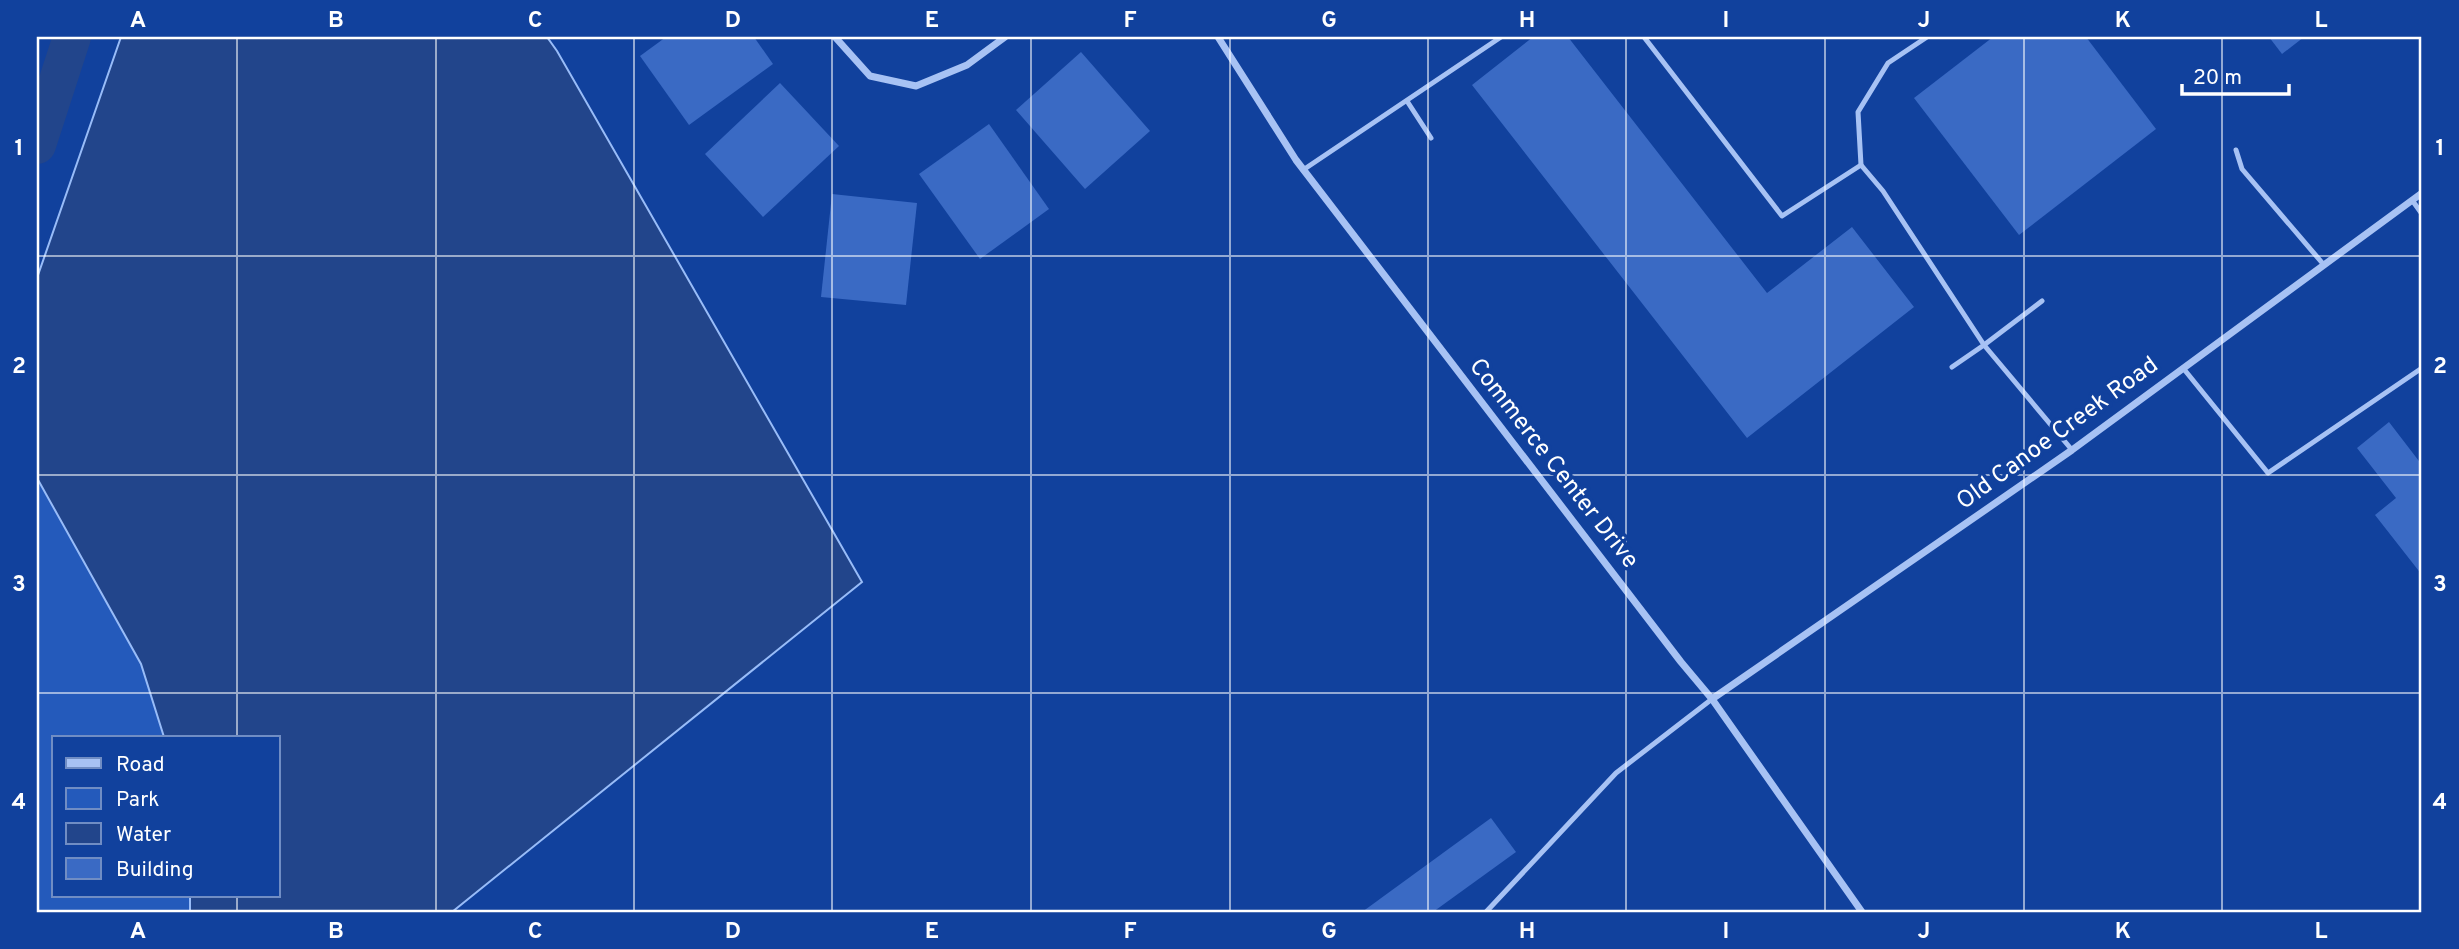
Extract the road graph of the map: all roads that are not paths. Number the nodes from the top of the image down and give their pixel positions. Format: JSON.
{"nodes":[{"id":1,"x":835,"y":37,"type":"edge"},
{"id":2,"x":1005,"y":37,"type":"edge"},
{"id":3,"x":1218,"y":37,"type":"edge"},
{"id":4,"x":1501,"y":37,"type":"edge"},
{"id":5,"x":1644,"y":37,"type":"edge"},
{"id":6,"x":1927,"y":37,"type":"edge"},
{"id":7,"x":1407,"y":101,"type":"junction"},
{"id":8,"x":1431,"y":138,"type":"dead end"},
{"id":9,"x":2236,"y":150,"type":"dead end"},
{"id":10,"x":1861,"y":165,"type":"junction"},
{"id":11,"x":1303,"y":170,"type":"junction"},
{"id":12,"x":2422,"y":193,"type":"edge"},
{"id":13,"x":2412,"y":200,"type":"junction"},
{"id":14,"x":2422,"y":214,"type":"edge"},
{"id":15,"x":2325,"y":265,"type":"junction"},
{"id":16,"x":2042,"y":301,"type":"dead end"},
{"id":17,"x":1984,"y":345,"type":"junction"},
{"id":18,"x":1952,"y":367,"type":"dead end"},
{"id":19,"x":2183,"y":368,"type":"junction"},
{"id":20,"x":2422,"y":368,"type":"edge"},
{"id":21,"x":2072,"y":450,"type":"junction"},
{"id":22,"x":1712,"y":699,"type":"junction"},
{"id":23,"x":1486,"y":912,"type":"edge"},
{"id":24,"x":1862,"y":912,"type":"edge"}],
"edges":[{"from":1,"to":2,"type":"street"},
{"from":3,"to":11,"type":"street","name":"Commerce Center Drive"},
{"from":4,"to":7,"type":"lane"},
{"from":5,"to":10,"type":"lane"},
{"from":6,"to":10,"type":"lane"},
{"from":7,"to":8,"type":"lane"},
{"from":7,"to":11,"type":"lane"},
{"from":9,"to":15,"type":"lane"},
{"from":10,"to":17,"type":"lane"},
{"from":11,"to":22,"type":"street","name":"Commerce Center Drive"},
{"from":12,"to":13,"type":"street","name":"Old Canoe Creek Road"},
{"from":13,"to":14,"type":"lane"},
{"from":13,"to":15,"type":"street","name":"Old Canoe Creek Road"},
{"from":15,"to":19,"type":"street","name":"Old Canoe Creek Road"},
{"from":16,"to":17,"type":"lane"},
{"from":17,"to":18,"type":"lane"},
{"from":17,"to":21,"type":"lane"},
{"from":19,"to":20,"type":"lane"},
{"from":19,"to":21,"type":"street","name":"Old Canoe Creek Road"},
{"from":21,"to":22,"type":"street","name":"Old Canoe Creek Road"},
{"from":22,"to":23,"type":"lane"},
{"from":22,"to":24,"type":"street","name":"Commerce Center Drive"}]}
